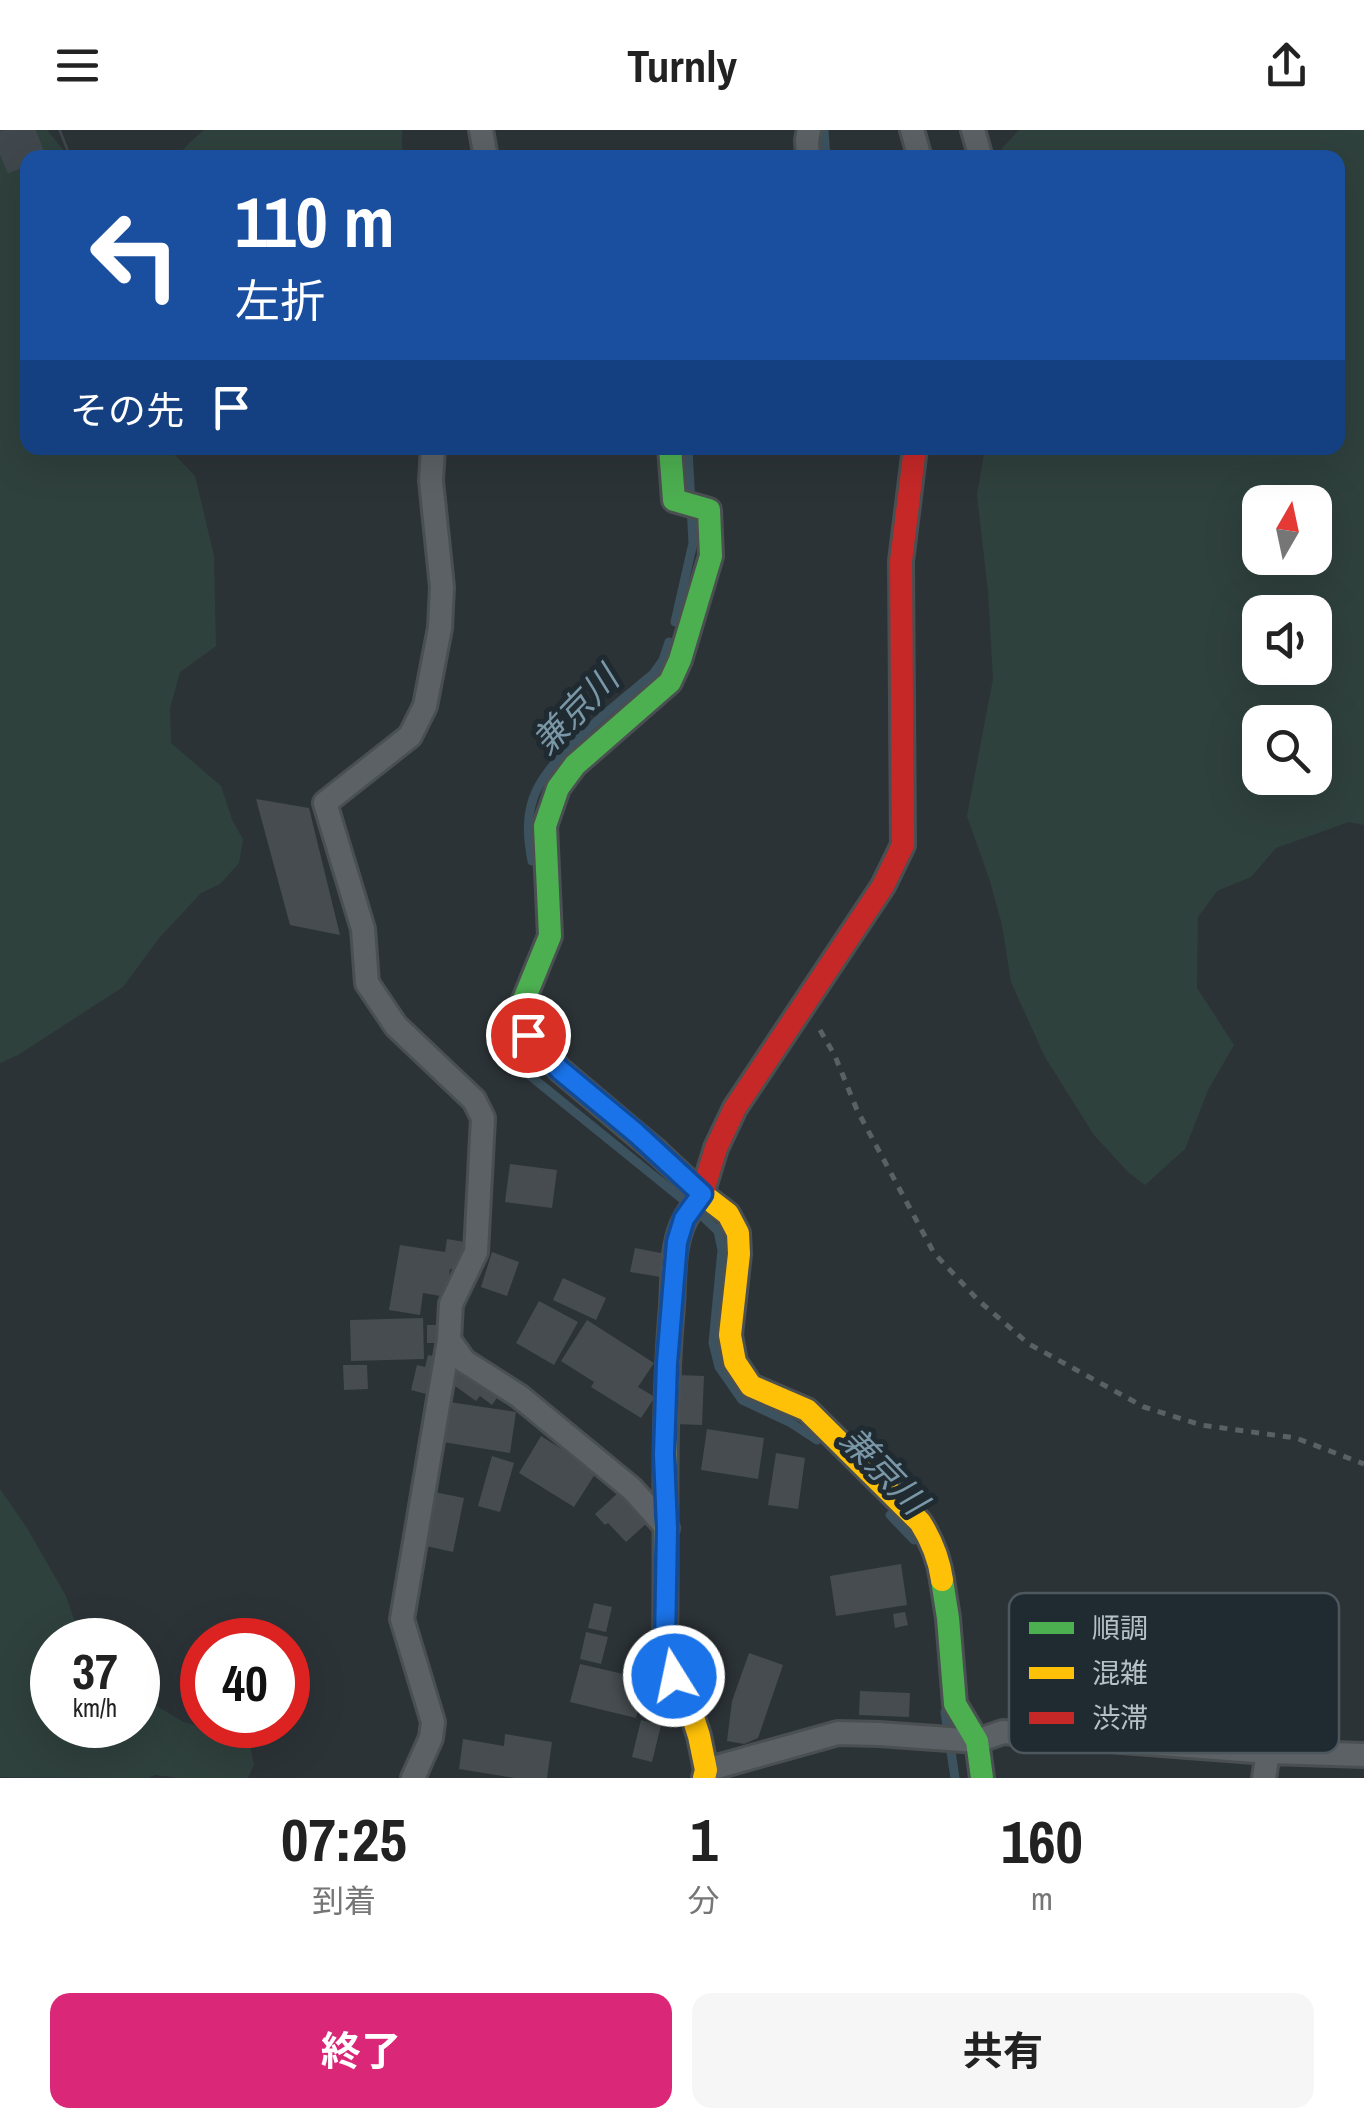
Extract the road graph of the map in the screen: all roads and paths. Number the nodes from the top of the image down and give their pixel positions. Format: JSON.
{"nodes":[{"id":1,"x":433,"y":455,"type":"edge"},
{"id":2,"x":671,"y":455,"type":"edge"},
{"id":3,"x":914,"y":455,"type":"edge"},
{"id":4,"x":804,"y":1004,"type":"junction"},
{"id":5,"x":700,"y":1197,"type":"junction"},
{"id":6,"x":449,"y":1340,"type":"junction"},
{"id":7,"x":1364,"y":1464,"type":"edge"},
{"id":8,"x":667,"y":1528,"type":"junction"},
{"id":9,"x":1009,"y":1732,"type":"edge"},
{"id":10,"x":971,"y":1741,"type":"junction"},
{"id":11,"x":1268,"y":1753,"type":"edge"},
{"id":12,"x":1300,"y":1753,"type":"edge"},
{"id":13,"x":1364,"y":1755,"type":"edge"},
{"id":14,"x":705,"y":1774,"type":"edge"},
{"id":15,"x":412,"y":1778,"type":"edge"},
{"id":16,"x":982,"y":1778,"type":"edge"},
{"id":17,"x":1264,"y":1778,"type":"edge"}],
"edges":[{"from":1,"to":6,"type":"street"},
{"from":2,"to":5,"type":"street"},
{"from":3,"to":4,"type":"street"},
{"from":4,"to":5,"type":"street"},
{"from":4,"to":7,"type":"path"},
{"from":5,"to":8,"type":"street"},
{"from":5,"to":10,"type":"street"},
{"from":6,"to":8,"type":"street"},
{"from":6,"to":15,"type":"street"},
{"from":8,"to":14,"type":"street"},
{"from":9,"to":10,"type":"street"},
{"from":10,"to":14,"type":"street"},
{"from":10,"to":16,"type":"street"},
{"from":11,"to":17,"type":"street"},
{"from":12,"to":13,"type":"street"}]}
